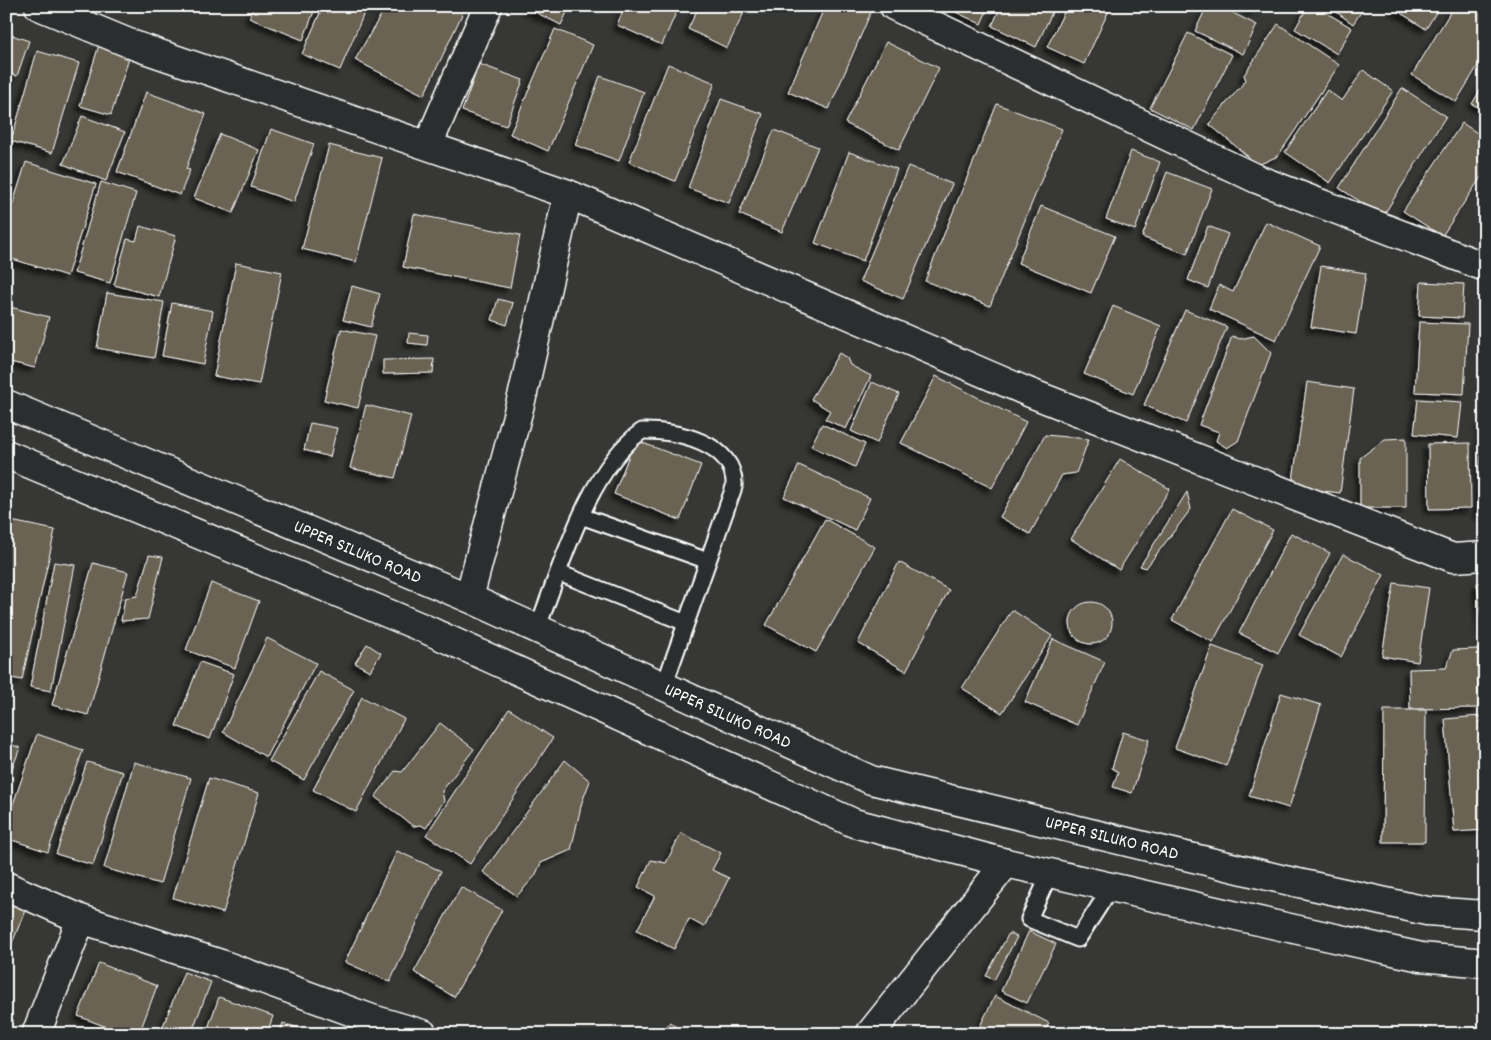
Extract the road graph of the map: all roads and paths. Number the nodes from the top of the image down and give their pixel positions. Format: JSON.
{"nodes":[{"id":1,"x":39,"y":6,"type":"edge"},
{"id":2,"x":488,"y":6,"type":"edge"},
{"id":3,"x":894,"y":6,"type":"edge"},
{"id":4,"x":428,"y":145,"type":"junction"},
{"id":5,"x":568,"y":194,"type":"junction"},
{"id":6,"x":1485,"y":267,"type":"edge"},
{"id":7,"x":6,"y":404,"type":"edge"},
{"id":8,"x":6,"y":454,"type":"edge"},
{"id":9,"x":582,"y":516,"type":"junction"},
{"id":10,"x":1485,"y":556,"type":"edge"},
{"id":11,"x":708,"y":561,"type":"junction"},
{"id":12,"x":559,"y":573,"type":"junction"},
{"id":13,"x":469,"y":598,"type":"junction"},
{"id":14,"x":686,"y":623,"type":"junction"},
{"id":15,"x":537,"y":629,"type":"junction"},
{"id":16,"x":664,"y":686,"type":"junction"},
{"id":17,"x":1006,"y":863,"type":"junction"},
{"id":18,"x":1050,"y":872,"type":"junction"},
{"id":19,"x":6,"y":886,"type":"edge"},
{"id":20,"x":1112,"y":886,"type":"junction"},
{"id":21,"x":1485,"y":915,"type":"edge"},
{"id":22,"x":81,"y":919,"type":"junction"},
{"id":23,"x":1485,"y":963,"type":"edge"},
{"id":24,"x":369,"y":1027,"type":"edge"},
{"id":25,"x":36,"y":1034,"type":"edge"},
{"id":26,"x":423,"y":1034,"type":"edge"},
{"id":27,"x":870,"y":1034,"type":"edge"}],
"edges":[{"from":1,"to":4,"type":"street"},
{"from":2,"to":4,"type":"street"},
{"from":3,"to":6,"type":"street"},
{"from":4,"to":5,"type":"street"},
{"from":5,"to":10,"type":"street"},
{"from":5,"to":13,"type":"street"},
{"from":7,"to":13,"type":"street","name":"UPPER SILUKO ROAD"},
{"from":8,"to":17,"type":"street"},
{"from":9,"to":11,"type":"lane"},
{"from":9,"to":11,"type":"lane"},
{"from":9,"to":12,"type":"lane"},
{"from":11,"to":14,"type":"lane"},
{"from":12,"to":14,"type":"lane"},
{"from":12,"to":15,"type":"lane"},
{"from":13,"to":15,"type":"street","name":"UPPER SILUKO ROAD"},
{"from":14,"to":16,"type":"lane"},
{"from":15,"to":16,"type":"street","name":"UPPER SILUKO ROAD"},
{"from":16,"to":21,"type":"street","name":"UPPER SILUKO ROAD"},
{"from":17,"to":18,"type":"street"},
{"from":17,"to":27,"type":"street"},
{"from":18,"to":20,"type":"street"},
{"from":18,"to":20,"type":"lane"},
{"from":19,"to":22,"type":"street"},
{"from":20,"to":23,"type":"street"},
{"from":22,"to":24,"type":"street"},
{"from":22,"to":25,"type":"street"},
{"from":24,"to":26,"type":"street"}]}
